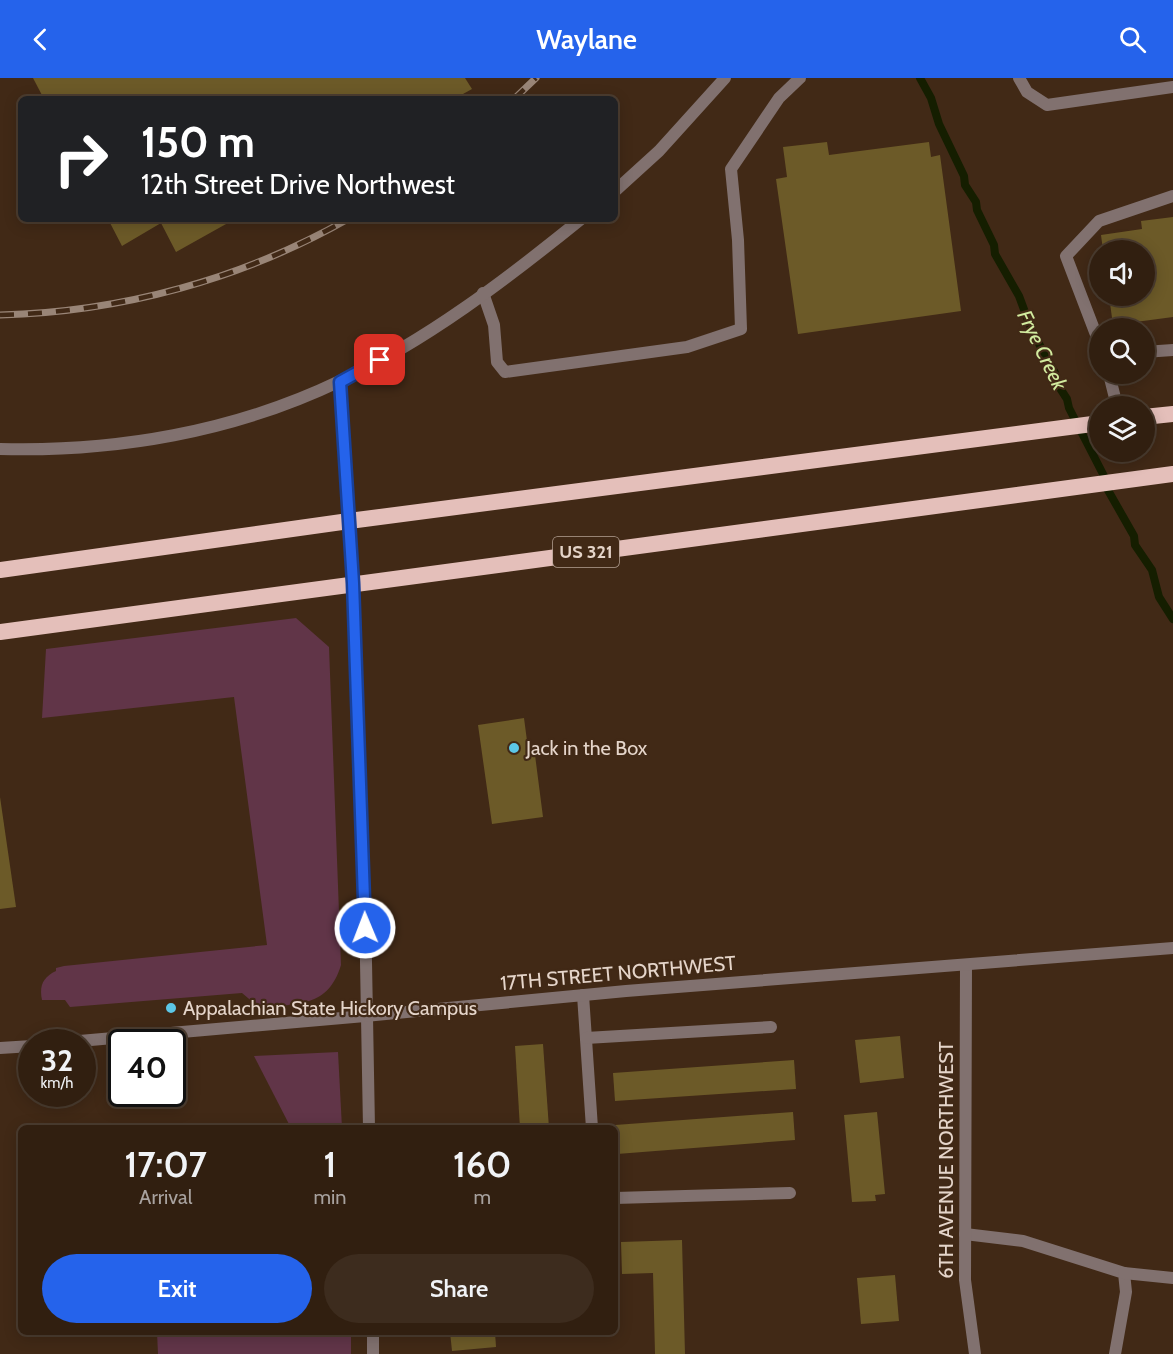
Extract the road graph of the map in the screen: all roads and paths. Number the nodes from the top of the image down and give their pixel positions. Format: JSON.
{"nodes":[{"id":1,"x":725,"y":78,"type":"edge"},
{"id":2,"x":800,"y":78,"type":"edge"},
{"id":3,"x":1019,"y":78,"type":"edge"},
{"id":4,"x":1173,"y":87,"type":"edge"},
{"id":5,"x":618,"y":188,"type":"edge"},
{"id":6,"x":1173,"y":196,"type":"edge"},
{"id":7,"x":577,"y":222,"type":"edge"},
{"id":8,"x":483,"y":293,"type":"junction"},
{"id":9,"x":1090,"y":318,"type":"edge"},
{"id":10,"x":1173,"y":350,"type":"edge"},
{"id":11,"x":1155,"y":351,"type":"edge"},
{"id":12,"x":340,"y":382,"type":"junction"},
{"id":13,"x":1173,"y":414,"type":"edge"},
{"id":14,"x":1155,"y":416,"type":"edge"},
{"id":15,"x":1089,"y":424,"type":"edge"},
{"id":16,"x":0,"y":449,"type":"edge"},
{"id":17,"x":1173,"y":474,"type":"edge"},
{"id":18,"x":349,"y":521,"type":"junction"},
{"id":19,"x":0,"y":570,"type":"edge"},
{"id":20,"x":353,"y":583,"type":"junction"},
{"id":21,"x":0,"y":632,"type":"edge"},
{"id":22,"x":1173,"y":948,"type":"edge"},
{"id":23,"x":966,"y":964,"type":"junction"},
{"id":24,"x":583,"y":995,"type":"junction"},
{"id":25,"x":365,"y":1016,"type":"junction"},
{"id":26,"x":771,"y":1027,"type":"dead end"},
{"id":27,"x":586,"y":1038,"type":"junction"},
{"id":28,"x":96,"y":1040,"type":"edge"},
{"id":29,"x":18,"y":1047,"type":"edge"},
{"id":30,"x":0,"y":1048,"type":"edge"},
{"id":31,"x":369,"y":1125,"type":"edge"},
{"id":32,"x":592,"y":1125,"type":"edge"},
{"id":33,"x":790,"y":1193,"type":"dead end"},
{"id":34,"x":618,"y":1198,"type":"edge"},
{"id":35,"x":965,"y":1234,"type":"junction"},
{"id":36,"x":1124,"y":1273,"type":"junction"},
{"id":37,"x":1173,"y":1278,"type":"edge"},
{"id":38,"x":373,"y":1335,"type":"edge"},
{"id":39,"x":373,"y":1354,"type":"edge"},
{"id":40,"x":975,"y":1354,"type":"edge"},
{"id":41,"x":1115,"y":1354,"type":"edge"}],
"edges":[{"from":1,"to":5,"type":"street"},
{"from":2,"to":8,"type":"street"},
{"from":3,"to":4,"type":"street"},
{"from":6,"to":9,"type":"street"},
{"from":7,"to":8,"type":"street"},
{"from":8,"to":12,"type":"street"},
{"from":10,"to":11,"type":"street"},
{"from":12,"to":16,"type":"street"},
{"from":12,"to":18,"type":"street"},
{"from":13,"to":14,"type":"highway"},
{"from":15,"to":18,"type":"highway"},
{"from":17,"to":20,"type":"highway","number":"US 321"},
{"from":18,"to":19,"type":"highway"},
{"from":18,"to":20,"type":"street"},
{"from":20,"to":21,"type":"highway","number":"US 321"},
{"from":20,"to":25,"type":"street"},
{"from":22,"to":23,"type":"street","name":"17TH STREET NORTHWEST"},
{"from":23,"to":24,"type":"street","name":"17TH STREET NORTHWEST"},
{"from":23,"to":35,"type":"street","name":"6TH AVENUE NORTHWEST"},
{"from":24,"to":25,"type":"street","name":"17TH STREET NORTHWEST"},
{"from":24,"to":27,"type":"street"},
{"from":25,"to":28,"type":"street","name":"17TH STREET NORTHWEST"},
{"from":25,"to":31,"type":"street"},
{"from":26,"to":27,"type":"street"},
{"from":27,"to":32,"type":"street"},
{"from":29,"to":30,"type":"street"},
{"from":33,"to":34,"type":"street"},
{"from":35,"to":36,"type":"street"},
{"from":35,"to":40,"type":"street","name":"6TH AVENUE NORTHWEST"},
{"from":36,"to":37,"type":"street"},
{"from":36,"to":41,"type":"street"},
{"from":38,"to":39,"type":"street"}]}
